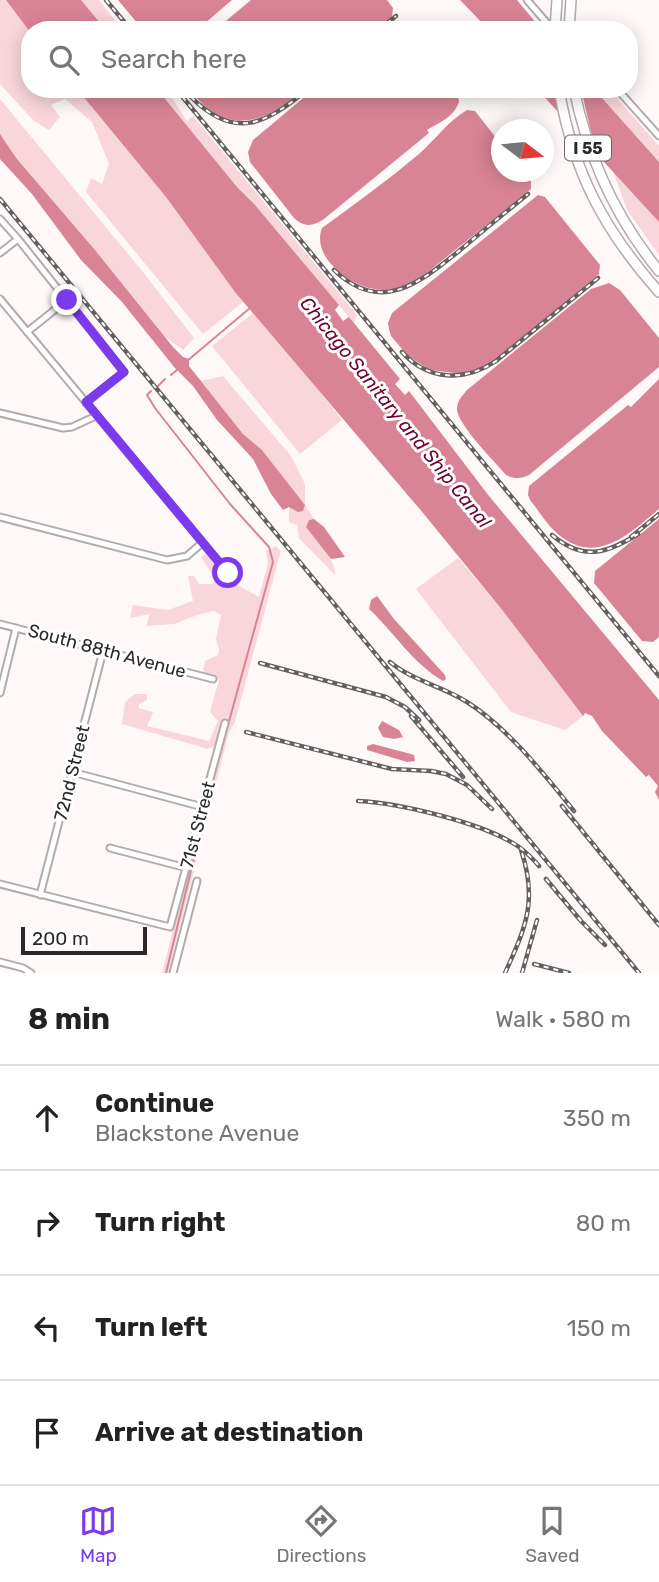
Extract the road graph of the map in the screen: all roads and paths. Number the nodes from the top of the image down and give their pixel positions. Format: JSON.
{"nodes":[{"id":1,"x":527,"y":0,"type":"edge"},
{"id":2,"x":571,"y":0,"type":"edge"},
{"id":3,"x":557,"y":1,"type":"edge"},
{"id":4,"x":546,"y":21,"type":"edge"},
{"id":5,"x":555,"y":21,"type":"edge"},
{"id":6,"x":569,"y":21,"type":"edge"},
{"id":7,"x":561,"y":98,"type":"edge"},
{"id":8,"x":576,"y":98,"type":"edge"},
{"id":9,"x":625,"y":98,"type":"edge"},
{"id":10,"x":659,"y":136,"type":"edge"},
{"id":11,"x":0,"y":219,"type":"edge"},
{"id":12,"x":18,"y":239,"type":"junction"},
{"id":13,"x":0,"y":253,"type":"edge"},
{"id":14,"x":659,"y":271,"type":"edge"},
{"id":15,"x":659,"y":292,"type":"edge"},
{"id":16,"x":0,"y":299,"type":"edge"},
{"id":17,"x":67,"y":300,"type":"junction"},
{"id":18,"x":27,"y":332,"type":"junction"},
{"id":19,"x":86,"y":402,"type":"junction"},
{"id":20,"x":0,"y":413,"type":"edge"},
{"id":21,"x":96,"y":416,"type":"junction"},
{"id":22,"x":0,"y":517,"type":"edge"},
{"id":23,"x":202,"y":543,"type":"junction"},
{"id":24,"x":228,"y":573,"type":"dead end"},
{"id":25,"x":0,"y":624,"type":"edge"},
{"id":26,"x":16,"y":628,"type":"junction"},
{"id":27,"x":103,"y":651,"type":"junction"},
{"id":28,"x":213,"y":679,"type":"dead end"},
{"id":29,"x":0,"y":693,"type":"edge"},
{"id":30,"x":225,"y":723,"type":"dead end"},
{"id":31,"x":72,"y":772,"type":"junction"},
{"id":32,"x":203,"y":807,"type":"junction"},
{"id":33,"x":110,"y":848,"type":"dead end"},
{"id":34,"x":187,"y":868,"type":"junction"},
{"id":35,"x":197,"y":881,"type":"dead end"},
{"id":36,"x":0,"y":884,"type":"edge"},
{"id":37,"x":40,"y":895,"type":"junction"},
{"id":38,"x":0,"y":962,"type":"edge"},
{"id":39,"x":32,"y":973,"type":"edge"},
{"id":40,"x":173,"y":973,"type":"edge"}],
"edges":[{"from":1,"to":4,"type":"street"},
{"from":2,"to":6,"type":"highway"},
{"from":3,"to":5,"type":"highway"},
{"from":7,"to":15,"type":"highway","number":"I 55"},
{"from":8,"to":14,"type":"highway","number":"I 55"},
{"from":9,"to":10,"type":"street"},
{"from":11,"to":12,"type":"street"},
{"from":12,"to":13,"type":"street"},
{"from":12,"to":17,"type":"street"},
{"from":16,"to":18,"type":"street"},
{"from":17,"to":18,"type":"street"},
{"from":17,"to":19,"type":"street"},
{"from":18,"to":19,"type":"street"},
{"from":19,"to":21,"type":"street"},
{"from":20,"to":21,"type":"street"},
{"from":21,"to":23,"type":"street"},
{"from":22,"to":23,"type":"street"},
{"from":23,"to":24,"type":"street"},
{"from":25,"to":26,"type":"street","name":"South 88th Avenue"},
{"from":26,"to":27,"type":"street","name":"South 88th Avenue"},
{"from":26,"to":29,"type":"street"},
{"from":27,"to":28,"type":"street","name":"South 88th Avenue"},
{"from":27,"to":31,"type":"street","name":"72nd Street"},
{"from":30,"to":32,"type":"street","name":"71st Street"},
{"from":31,"to":32,"type":"street"},
{"from":31,"to":37,"type":"street","name":"72nd Street"},
{"from":32,"to":34,"type":"street","name":"71st Street"},
{"from":33,"to":34,"type":"street"},
{"from":34,"to":37,"type":"street","name":"71st Street"},
{"from":35,"to":40,"type":"street","name":"71st Street"},
{"from":36,"to":37,"type":"street"},
{"from":38,"to":39,"type":"street"}]}
